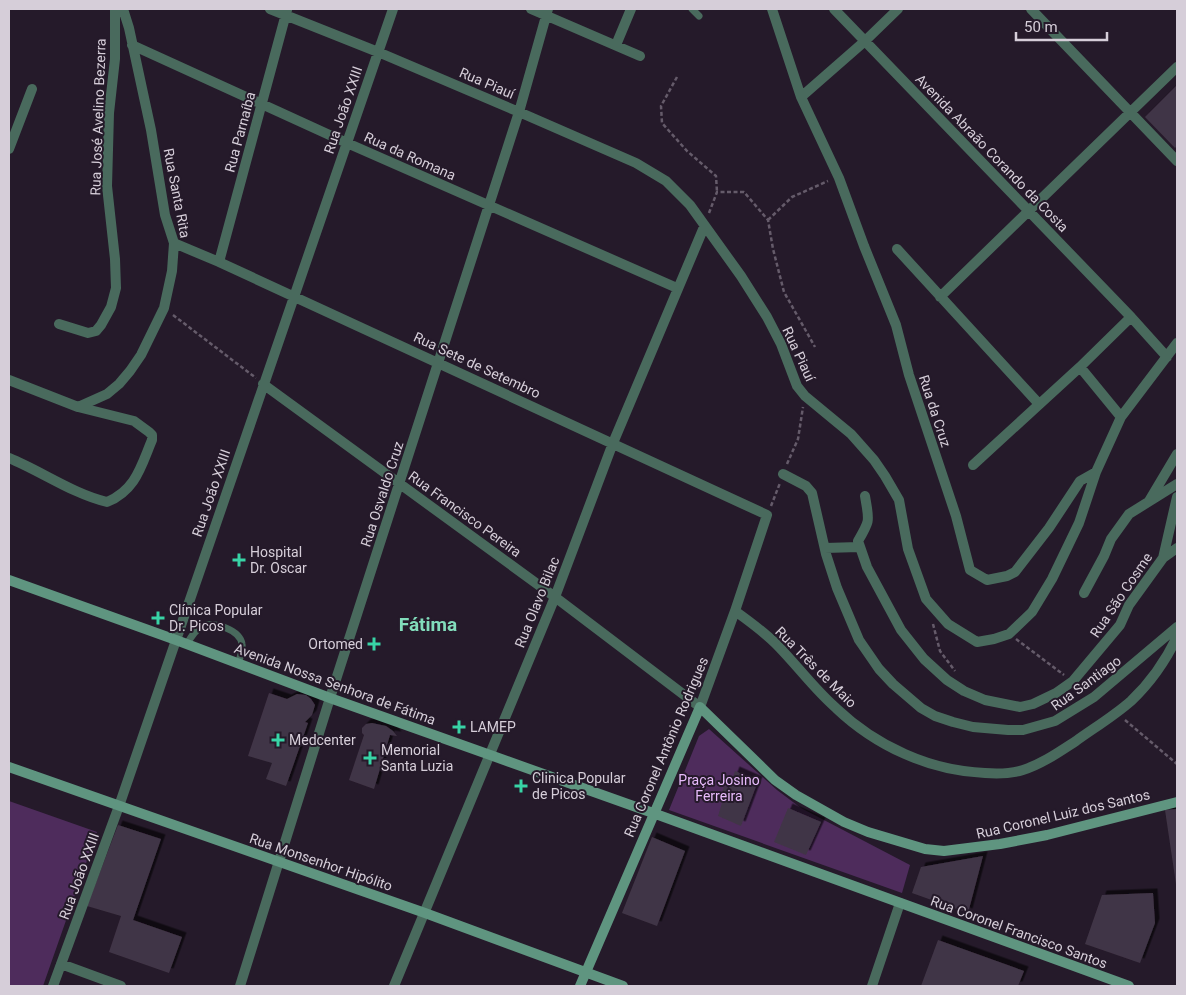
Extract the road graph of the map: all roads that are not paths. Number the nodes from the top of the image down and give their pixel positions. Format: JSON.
{"nodes":[{"id":1,"x":115,"y":9,"type":"edge"},
{"id":2,"x":123,"y":9,"type":"edge"},
{"id":3,"x":270,"y":9,"type":"edge"},
{"id":4,"x":393,"y":9,"type":"edge"},
{"id":5,"x":531,"y":9,"type":"edge"},
{"id":6,"x":631,"y":9,"type":"edge"},
{"id":7,"x":692,"y":9,"type":"edge"},
{"id":8,"x":772,"y":9,"type":"edge"},
{"id":9,"x":834,"y":9,"type":"edge"},
{"id":10,"x":898,"y":9,"type":"edge"},
{"id":11,"x":1031,"y":9,"type":"edge"},
{"id":12,"x":547,"y":11,"type":"edge"},
{"id":13,"x":286,"y":12,"type":"edge"},
{"id":14,"x":698,"y":16,"type":"dead end"},
{"id":15,"x":865,"y":41,"type":"junction"},
{"id":16,"x":132,"y":45,"type":"junction"},
{"id":17,"x":616,"y":45,"type":"junction"},
{"id":18,"x":378,"y":52,"type":"junction"},
{"id":19,"x":640,"y":56,"type":"dead end"},
{"id":20,"x":1177,"y":67,"type":"edge"},
{"id":21,"x":32,"y":89,"type":"dead end"},
{"id":22,"x":801,"y":97,"type":"junction"},
{"id":23,"x":262,"y":104,"type":"junction"},
{"id":24,"x":519,"y":112,"type":"junction"},
{"id":25,"x":1130,"y":112,"type":"junction"},
{"id":26,"x":346,"y":142,"type":"junction"},
{"id":27,"x":9,"y":149,"type":"edge"},
{"id":28,"x":1177,"y":161,"type":"edge"},
{"id":29,"x":489,"y":206,"type":"junction"},
{"id":30,"x":1030,"y":211,"type":"junction"},
{"id":31,"x":704,"y":227,"type":"junction"},
{"id":32,"x":174,"y":243,"type":"junction"},
{"id":33,"x":897,"y":250,"type":"dead end"},
{"id":34,"x":219,"y":262,"type":"junction"},
{"id":35,"x":677,"y":288,"type":"junction"},
{"id":36,"x":294,"y":296,"type":"junction"},
{"id":37,"x":940,"y":297,"type":"junction"},
{"id":38,"x":1131,"y":317,"type":"junction"},
{"id":39,"x":59,"y":324,"type":"dead end"},
{"id":40,"x":1177,"y":343,"type":"edge"},
{"id":41,"x":1167,"y":357,"type":"junction"},
{"id":42,"x":438,"y":363,"type":"junction"},
{"id":43,"x":1080,"y":367,"type":"junction"},
{"id":44,"x":9,"y":380,"type":"edge"},
{"id":45,"x":263,"y":384,"type":"junction"},
{"id":46,"x":1039,"y":404,"type":"junction"},
{"id":47,"x":78,"y":407,"type":"junction"},
{"id":48,"x":1121,"y":417,"type":"junction"},
{"id":49,"x":613,"y":443,"type":"junction"},
{"id":50,"x":1177,"y":454,"type":"edge"},
{"id":51,"x":9,"y":458,"type":"edge"},
{"id":52,"x":973,"y":465,"type":"dead end"},
{"id":53,"x":1096,"y":472,"type":"junction"},
{"id":54,"x":784,"y":474,"type":"road end"},
{"id":55,"x":400,"y":484,"type":"junction"},
{"id":56,"x":1177,"y":484,"type":"edge"},
{"id":57,"x":865,"y":496,"type":"dead end"},
{"id":58,"x":1177,"y":497,"type":"edge"},
{"id":59,"x":1148,"y":502,"type":"junction"},
{"id":60,"x":767,"y":514,"type":"joint"},
{"id":61,"x":859,"y":547,"type":"junction"},
{"id":62,"x":825,"y":548,"type":"junction"},
{"id":63,"x":1177,"y":548,"type":"edge"},
{"id":64,"x":1163,"y":558,"type":"junction"},
{"id":65,"x":9,"y":580,"type":"edge"},
{"id":66,"x":1084,"y":593,"type":"dead end"},
{"id":67,"x":554,"y":597,"type":"junction"},
{"id":68,"x":735,"y":611,"type":"junction"},
{"id":69,"x":1177,"y":627,"type":"edge"},
{"id":70,"x":1177,"y":636,"type":"edge"},
{"id":71,"x":176,"y":640,"type":"junction"},
{"id":72,"x":187,"y":644,"type":"junction"},
{"id":73,"x":238,"y":664,"type":"junction"},
{"id":74,"x":330,"y":698,"type":"junction"},
{"id":75,"x":700,"y":707,"type":"junction"},
{"id":76,"x":489,"y":755,"type":"junction"},
{"id":77,"x":9,"y":767,"type":"edge"},
{"id":78,"x":1177,"y":802,"type":"edge"},
{"id":79,"x":119,"y":806,"type":"junction"},
{"id":80,"x":653,"y":813,"type":"junction"},
{"id":81,"x":278,"y":862,"type":"junction"},
{"id":82,"x":900,"y":903,"type":"junction"},
{"id":83,"x":425,"y":914,"type":"junction"},
{"id":84,"x":61,"y":964,"type":"junction"},
{"id":85,"x":585,"y":973,"type":"junction"},
{"id":86,"x":53,"y":986,"type":"edge"},
{"id":87,"x":121,"y":986,"type":"edge"},
{"id":88,"x":240,"y":986,"type":"edge"},
{"id":89,"x":394,"y":986,"type":"edge"},
{"id":90,"x":580,"y":986,"type":"edge"},
{"id":91,"x":622,"y":986,"type":"edge"},
{"id":92,"x":872,"y":986,"type":"edge"},
{"id":93,"x":1129,"y":986,"type":"edge"}],
"edges":[{"from":1,"to":39,"type":"street","name":"Rua José Avelino Bezerra"},
{"from":2,"to":16,"type":"street","name":"Rua Santa Rita"},
{"from":3,"to":13,"type":"street","name":"Rua Piauí"},
{"from":4,"to":18,"type":"street","name":"Rua João XXIII"},
{"from":5,"to":12,"type":"street"},
{"from":6,"to":17,"type":"street"},
{"from":7,"to":14,"type":"lane"},
{"from":8,"to":22,"type":"street","name":"Rua da Cruz"},
{"from":9,"to":15,"type":"street","name":"Avenida Abraão Corando da Costa"},
{"from":10,"to":15,"type":"street"},
{"from":11,"to":25,"type":"street"},
{"from":12,"to":17,"type":"street"},
{"from":12,"to":24,"type":"street","name":"Rua Osvaldo Cruz"},
{"from":13,"to":18,"type":"street","name":"Rua Piauí"},
{"from":13,"to":23,"type":"street","name":"Rua Parnaíba"},
{"from":15,"to":22,"type":"street"},
{"from":15,"to":30,"type":"street","name":"Avenida Abraão Corando da Costa"},
{"from":16,"to":23,"type":"street","name":"Rua da Romana"},
{"from":16,"to":32,"type":"street","name":"Rua Santa Rita"},
{"from":17,"to":19,"type":"street"},
{"from":18,"to":24,"type":"street","name":"Rua Piauí"},
{"from":18,"to":26,"type":"street","name":"Rua João XXIII"},
{"from":20,"to":25,"type":"street"},
{"from":21,"to":27,"type":"street"},
{"from":22,"to":53,"type":"street","name":"Rua da Cruz"},
{"from":23,"to":26,"type":"street","name":"Rua da Romana"},
{"from":23,"to":34,"type":"street","name":"Rua Parnaíba"},
{"from":24,"to":29,"type":"street","name":"Rua Osvaldo Cruz"},
{"from":24,"to":31,"type":"street","name":"Rua Piauí"},
{"from":25,"to":28,"type":"street"},
{"from":25,"to":30,"type":"street"},
{"from":26,"to":29,"type":"street","name":"Rua da Romana"},
{"from":26,"to":36,"type":"street","name":"Rua João XXIII"},
{"from":29,"to":35,"type":"street","name":"Rua da Romana"},
{"from":29,"to":42,"type":"street","name":"Rua Osvaldo Cruz"},
{"from":30,"to":37,"type":"street"},
{"from":30,"to":38,"type":"street","name":"Avenida Abraão Corando da Costa"},
{"from":31,"to":35,"type":"street","name":"Rua Olavo Bilac"},
{"from":31,"to":53,"type":"street","name":"Rua Piauí"},
{"from":32,"to":34,"type":"street","name":"Rua Sete de Setembro"},
{"from":32,"to":47,"type":"street","name":"Rua Santa Rita"},
{"from":33,"to":37,"type":"street"},
{"from":34,"to":36,"type":"street","name":"Rua Sete de Setembro"},
{"from":35,"to":49,"type":"street","name":"Rua Olavo Bilac"},
{"from":36,"to":42,"type":"street","name":"Rua Sete de Setembro"},
{"from":36,"to":45,"type":"street","name":"Rua João XXIII"},
{"from":37,"to":46,"type":"street"},
{"from":38,"to":41,"type":"street","name":"Avenida Abraão Corando da Costa"},
{"from":38,"to":43,"type":"street"},
{"from":40,"to":41,"type":"street","name":"Rua Piauí"},
{"from":41,"to":48,"type":"street","name":"Rua Piauí"},
{"from":42,"to":49,"type":"street","name":"Rua Sete de Setembro"},
{"from":42,"to":55,"type":"street","name":"Rua Osvaldo Cruz"},
{"from":43,"to":46,"type":"street"},
{"from":43,"to":48,"type":"street"},
{"from":44,"to":47,"type":"street"},
{"from":45,"to":55,"type":"street","name":"Rua Francisco Pereira"},
{"from":45,"to":71,"type":"street","name":"Rua João XXIII"},
{"from":46,"to":52,"type":"street"},
{"from":47,"to":51,"type":"street"},
{"from":48,"to":53,"type":"street","name":"Rua Piauí"},
{"from":49,"to":60,"type":"street","name":"Rua Sete de Setembro"},
{"from":49,"to":67,"type":"street","name":"Rua Olavo Bilac"},
{"from":50,"to":59,"type":"street"},
{"from":54,"to":62,"type":"street","name":"Rua Santiago"},
{"from":55,"to":67,"type":"street","name":"Rua Francisco Pereira"},
{"from":55,"to":74,"type":"street","name":"Rua Osvaldo Cruz"},
{"from":56,"to":59,"type":"street"},
{"from":57,"to":61,"type":"street"},
{"from":58,"to":64,"type":"street"},
{"from":59,"to":66,"type":"street"},
{"from":60,"to":68,"type":"street","name":"Rua Coronel Antônio Rodrigues"},
{"from":61,"to":62,"type":"street"},
{"from":61,"to":64,"type":"street","name":"Rua São Cosme"},
{"from":62,"to":69,"type":"street","name":"Rua Santiago"},
{"from":63,"to":64,"type":"street","name":"Rua São Cosme"},
{"from":65,"to":71,"type":"street","name":"Avenida Nossa Senhora de Fátima"},
{"from":67,"to":75,"type":"street","name":"Rua Francisco Pereira"},
{"from":67,"to":76,"type":"street","name":"Rua Olavo Bilac"},
{"from":68,"to":70,"type":"street","name":"Rua Três de Maio"},
{"from":68,"to":75,"type":"street","name":"Rua Coronel Antônio Rodrigues"},
{"from":71,"to":72,"type":"street","name":"Avenida Nossa Senhora de Fátima"},
{"from":71,"to":79,"type":"street","name":"Rua João XXIII"},
{"from":72,"to":73,"type":"street","name":"Avenida Nossa Senhora de Fátima"},
{"from":72,"to":73,"type":"lane"},
{"from":73,"to":74,"type":"street","name":"Avenida Nossa Senhora de Fátima"},
{"from":74,"to":76,"type":"street","name":"Avenida Nossa Senhora de Fátima"},
{"from":74,"to":81,"type":"street","name":"Rua Osvaldo Cruz"},
{"from":75,"to":78,"type":"street","name":"Rua Coronel Luiz dos Santos"},
{"from":75,"to":80,"type":"street","name":"Rua Coronel Antônio Rodrigues"},
{"from":76,"to":80,"type":"street","name":"Avenida Nossa Senhora de Fátima"},
{"from":76,"to":83,"type":"street","name":"Rua Olavo Bilac"},
{"from":77,"to":79,"type":"street","name":"Rua Monsenhor Hipólito"},
{"from":79,"to":81,"type":"street","name":"Rua Monsenhor Hipólito"},
{"from":79,"to":84,"type":"street","name":"Rua João XXIII"},
{"from":80,"to":82,"type":"street"},
{"from":80,"to":85,"type":"street","name":"Rua Coronel Antônio Rodrigues"},
{"from":81,"to":83,"type":"street","name":"Rua Monsenhor Hipólito"},
{"from":81,"to":88,"type":"street","name":"Rua Osvaldo Cruz"},
{"from":82,"to":92,"type":"street"},
{"from":82,"to":93,"type":"street","name":"Rua Coronel Francisco Santos"},
{"from":83,"to":85,"type":"street","name":"Rua Monsenhor Hipólito"},
{"from":83,"to":89,"type":"street","name":"Rua Olavo Bilac"},
{"from":84,"to":86,"type":"street","name":"Rua João XXIII"},
{"from":84,"to":87,"type":"street"},
{"from":85,"to":90,"type":"street","name":"Rua Coronel Antônio Rodrigues"},
{"from":85,"to":91,"type":"street","name":"Rua Monsenhor Hipólito"}]}
